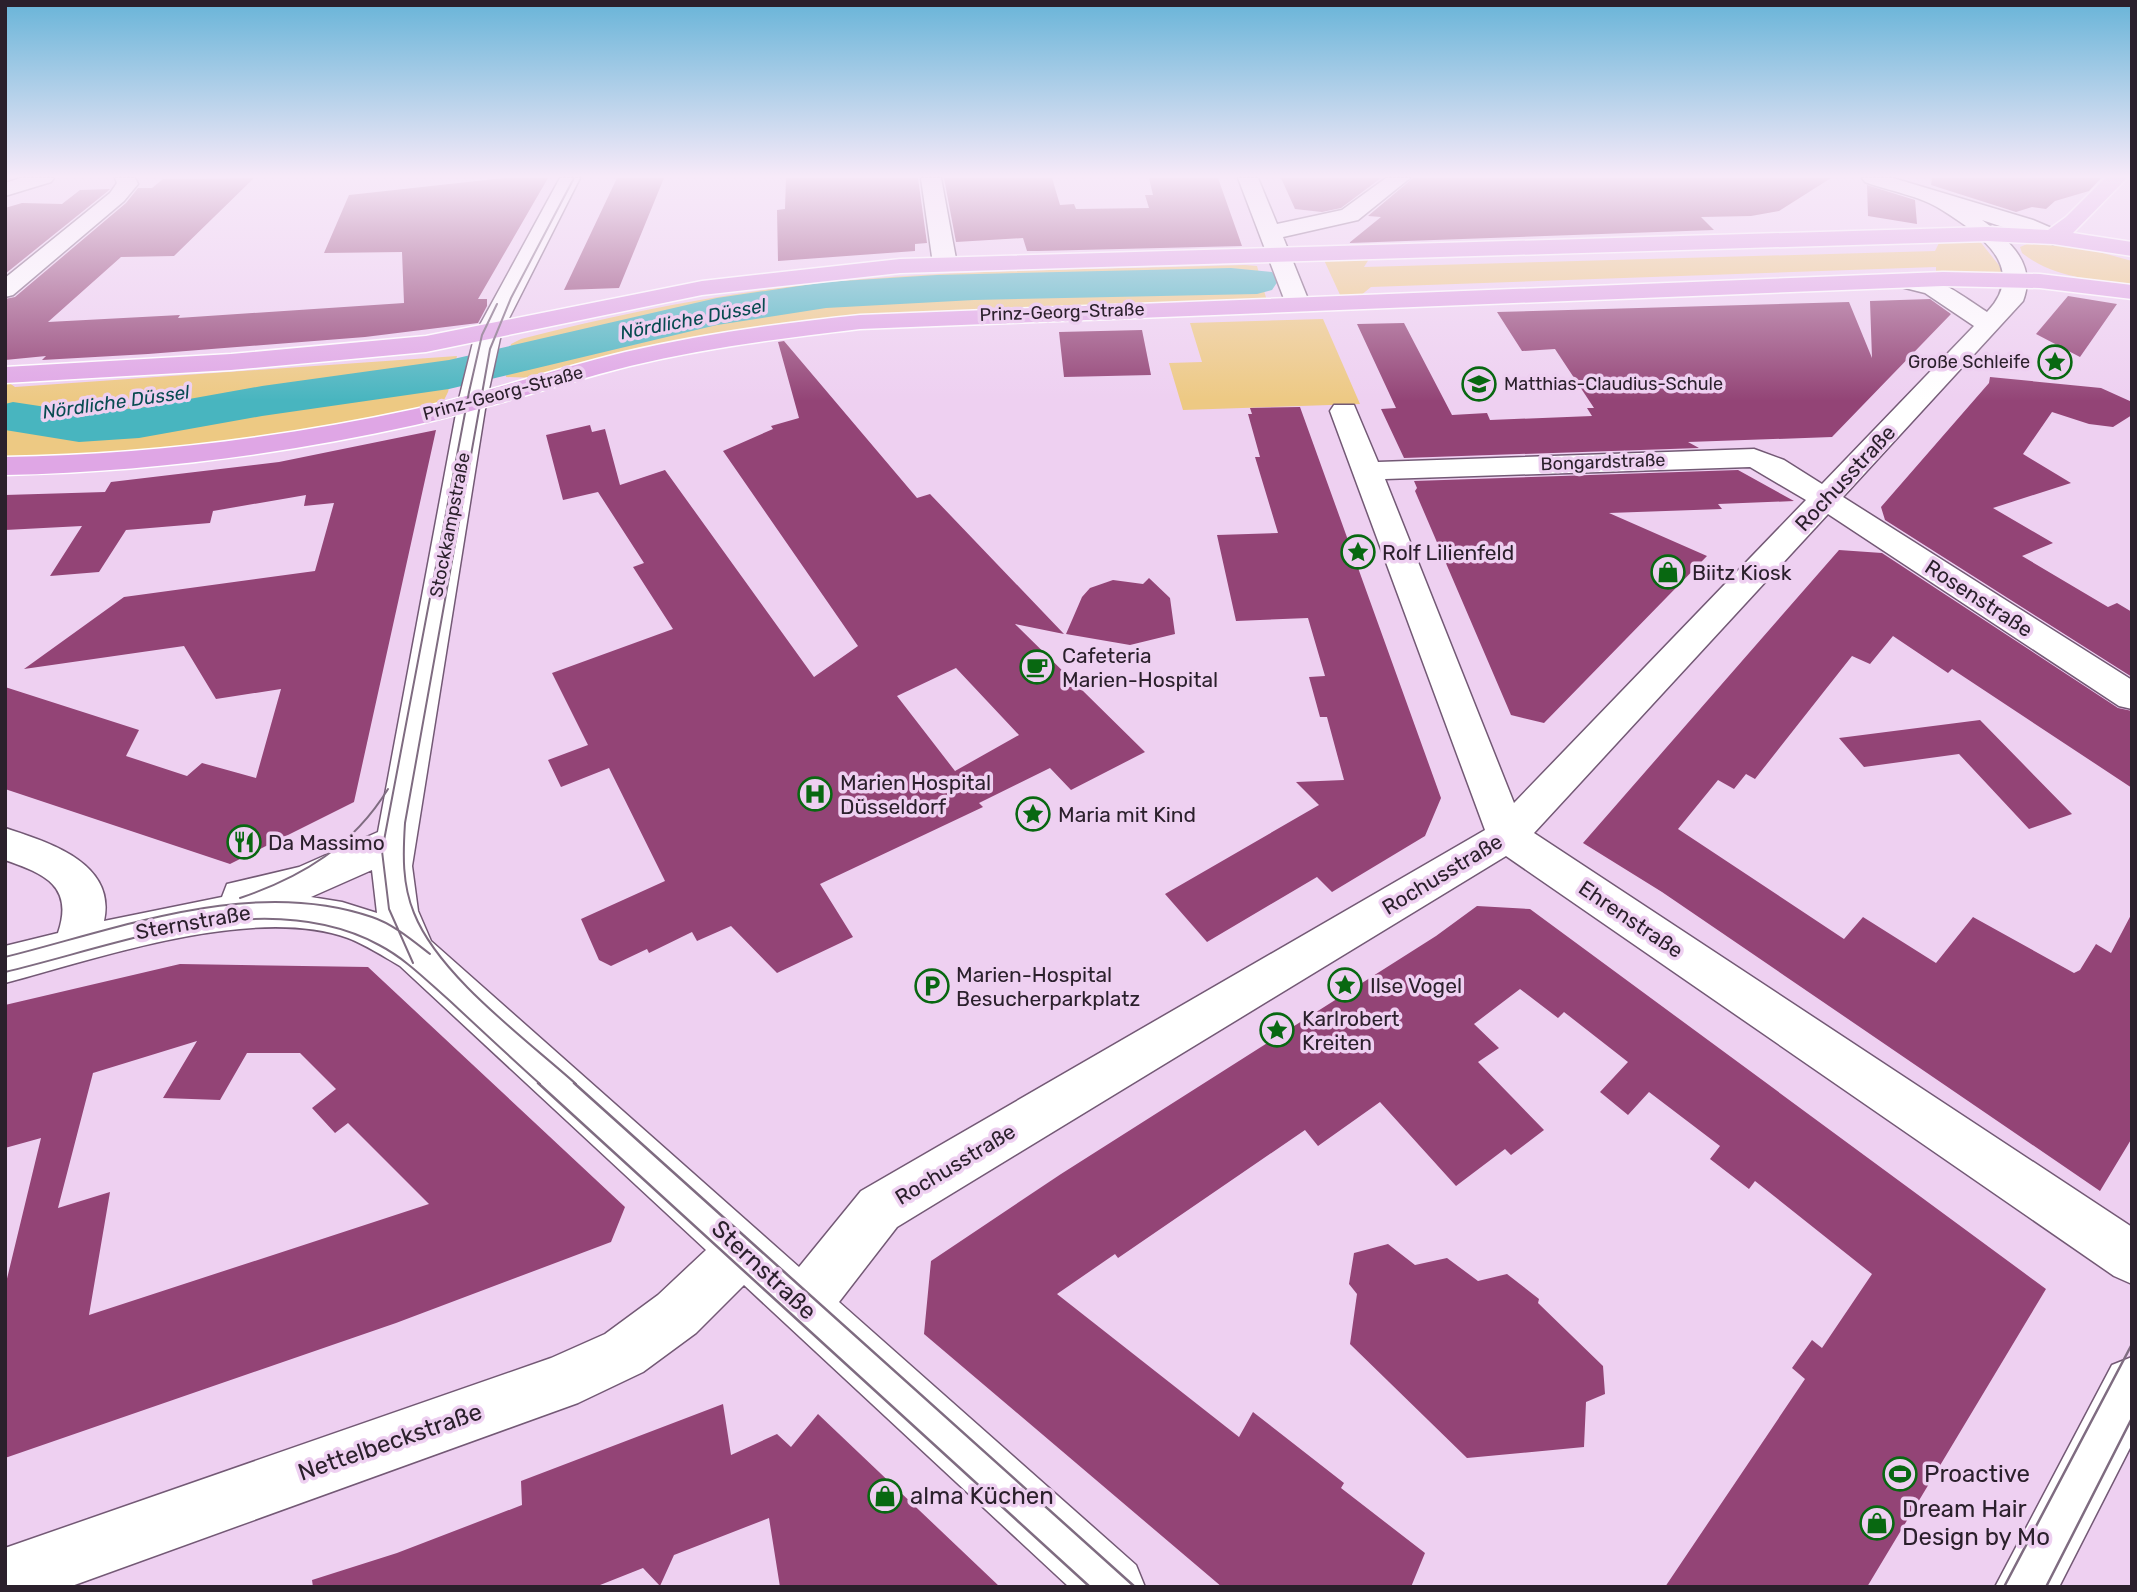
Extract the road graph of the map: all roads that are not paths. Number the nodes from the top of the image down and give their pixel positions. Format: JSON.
{"nodes":[{"id":1,"x":50,"y":252,"type":"edge"},
{"id":2,"x":532,"y":252,"type":"edge"},
{"id":3,"x":943,"y":252,"type":"edge"},
{"id":4,"x":1276,"y":252,"type":"edge"},
{"id":5,"x":1397,"y":252,"type":"edge"},
{"id":6,"x":2001,"y":252,"type":"edge"},
{"id":7,"x":1277,"y":256,"type":"junction"},
{"id":8,"x":945,"y":264,"type":"junction"},
{"id":9,"x":2014,"y":270,"type":"junction"},
{"id":10,"x":1905,"y":281,"type":"junction"},
{"id":11,"x":5,"y":290,"type":"edge"},
{"id":12,"x":2132,"y":292,"type":"edge"},
{"id":13,"x":1297,"y":304,"type":"junction"},
{"id":14,"x":1988,"y":324,"type":"junction"},
{"id":15,"x":486,"y":342,"type":"junction"},
{"id":16,"x":5,"y":375,"type":"edge"},
{"id":17,"x":474,"y":394,"type":"junction"},
{"id":18,"x":1344,"y":411,"type":"dead end"},
{"id":19,"x":5,"y":466,"type":"edge"},
{"id":20,"x":1368,"y":471,"type":"junction"},
{"id":21,"x":1826,"y":499,"type":"junction"},
{"id":22,"x":2132,"y":696,"type":"edge"},
{"id":23,"x":1507,"y":836,"type":"junction"},
{"id":24,"x":394,"y":842,"type":"junction"},
{"id":25,"x":5,"y":844,"type":"edge"},
{"id":26,"x":393,"y":891,"type":"joint"},
{"id":27,"x":124,"y":934,"type":"junction"},
{"id":28,"x":75,"y":947,"type":"junction"},
{"id":29,"x":415,"y":953,"type":"junction"},
{"id":30,"x":5,"y":965,"type":"edge"},
{"id":31,"x":743,"y":1250,"type":"junction"},
{"id":32,"x":2132,"y":1258,"type":"edge"},
{"id":33,"x":803,"y":1306,"type":"junction"},
{"id":34,"x":2132,"y":1385,"type":"edge"},
{"id":35,"x":5,"y":1579,"type":"edge"},
{"id":36,"x":1114,"y":1587,"type":"edge"},
{"id":37,"x":2026,"y":1587,"type":"edge"}],
"edges":[{"from":1,"to":11,"type":"street"},
{"from":2,"to":15,"type":"street","name":"Stockkampstraße"},
{"from":3,"to":8,"type":"street"},
{"from":4,"to":7,"type":"street"},
{"from":5,"to":7,"type":"main road"},
{"from":6,"to":9,"type":"street"},
{"from":7,"to":8,"type":"main road"},
{"from":7,"to":13,"type":"street"},
{"from":8,"to":15,"type":"main road"},
{"from":9,"to":10,"type":"main road","name":"Prinz-Georg-Straße"},
{"from":9,"to":12,"type":"main road","name":"Prinz-Georg-Straße"},
{"from":9,"to":14,"type":"street","name":"Rochusstraße"},
{"from":10,"to":13,"type":"main road","name":"Prinz-Georg-Straße"},
{"from":10,"to":14,"type":"street"},
{"from":13,"to":17,"type":"main road","name":"Prinz-Georg-Straße"},
{"from":14,"to":21,"type":"street","name":"Rochusstraße"},
{"from":15,"to":16,"type":"main road"},
{"from":15,"to":17,"type":"street","name":"Stockkampstraße"},
{"from":17,"to":19,"type":"main road","name":"Prinz-Georg-Straße"},
{"from":17,"to":24,"type":"street","name":"Stockkampstraße"},
{"from":18,"to":20,"type":"street"},
{"from":20,"to":21,"type":"street","name":"Bongardstraße"},
{"from":20,"to":23,"type":"street"},
{"from":21,"to":22,"type":"street","name":"Rosenstraße"},
{"from":21,"to":23,"type":"street","name":"Rochusstraße"},
{"from":23,"to":32,"type":"street","name":"Ehrenstraße"},
{"from":23,"to":33,"type":"street","name":"Rochusstraße"},
{"from":24,"to":26,"type":"street","name":"Stockkampstraße"},
{"from":24,"to":27,"type":"street","name":"Sternstraße"},
{"from":25,"to":28,"type":"street"},
{"from":26,"to":29,"type":"street","name":"Sternstraße"},
{"from":27,"to":28,"type":"street"},
{"from":27,"to":29,"type":"street","name":"Sternstraße"},
{"from":28,"to":30,"type":"street"},
{"from":29,"to":31,"type":"street","name":"Sternstraße"},
{"from":31,"to":33,"type":"street","name":"Sternstraße"},
{"from":31,"to":35,"type":"street","name":"Nettelbeckstraße"},
{"from":33,"to":36,"type":"street","name":"Sternstraße"},
{"from":34,"to":37,"type":"street"}]}
